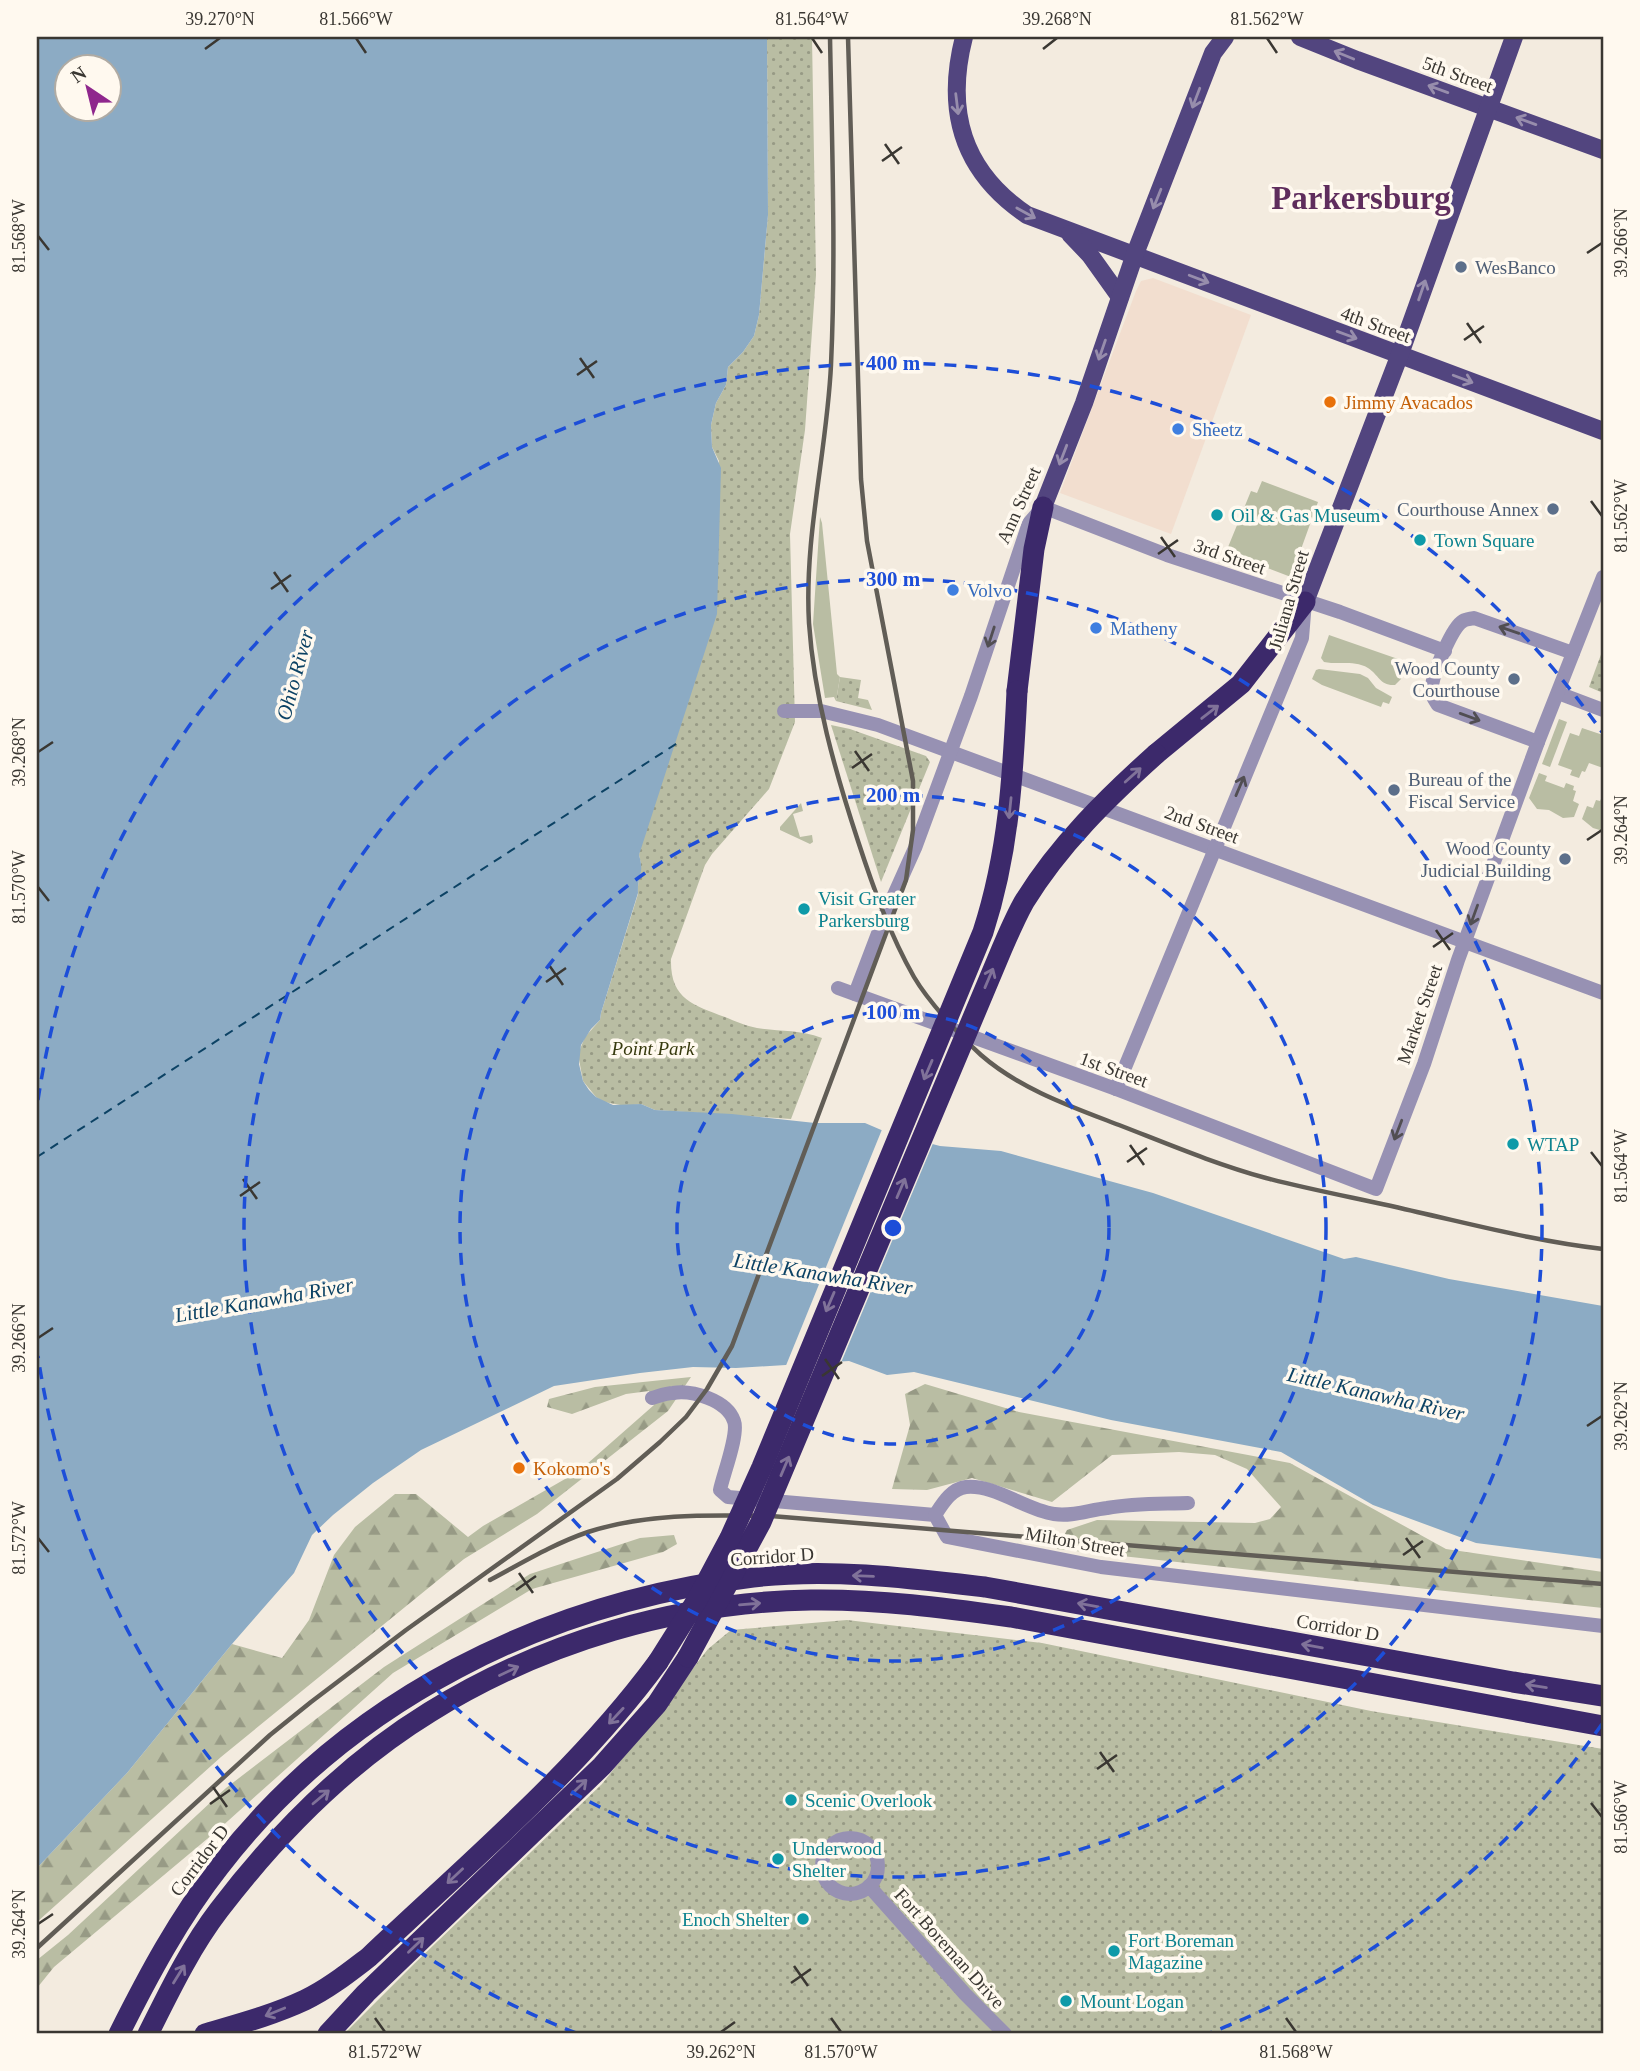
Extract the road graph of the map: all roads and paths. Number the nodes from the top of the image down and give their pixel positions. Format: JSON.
{"nodes":[{"id":1,"x":964,"y":37,"type":"edge"},
{"id":2,"x":1225,"y":37,"type":"edge"},
{"id":3,"x":1300,"y":37,"type":"edge"},
{"id":4,"x":1514,"y":37,"type":"edge"},
{"id":5,"x":1211,"y":45,"type":"edge"},
{"id":6,"x":1487,"y":107,"type":"junction"},
{"id":7,"x":1603,"y":150,"type":"edge"},
{"id":8,"x":1066,"y":231,"type":"junction"},
{"id":9,"x":1135,"y":254,"type":"junction"},
{"id":10,"x":1120,"y":297,"type":"junction"},
{"id":11,"x":1400,"y":354,"type":"junction"},
{"id":12,"x":1603,"y":431,"type":"edge"},
{"id":13,"x":1043,"y":507,"type":"junction"},
{"id":14,"x":1603,"y":577,"type":"edge"},
{"id":15,"x":1305,"y":602,"type":"junction"},
{"id":16,"x":1445,"y":651,"type":"junction"},
{"id":17,"x":1573,"y":653,"type":"junction"},
{"id":18,"x":1558,"y":693,"type":"junction"},
{"id":19,"x":1603,"y":710,"type":"edge"},
{"id":20,"x":784,"y":711,"type":"dead end"},
{"id":21,"x":1538,"y":742,"type":"junction"},
{"id":22,"x":950,"y":751,"type":"junction"},
{"id":23,"x":1214,"y":849,"type":"junction"},
{"id":24,"x":1464,"y":942,"type":"junction"},
{"id":25,"x":838,"y":988,"type":"dead end"},
{"id":26,"x":855,"y":993,"type":"junction"},
{"id":27,"x":1603,"y":993,"type":"edge"},
{"id":28,"x":1116,"y":1089,"type":"junction"},
{"id":29,"x":1376,"y":1189,"type":"joint"},
{"id":30,"x":652,"y":1398,"type":"dead end"},
{"id":31,"x":1188,"y":1503,"type":"dead end"},
{"id":32,"x":935,"y":1515,"type":"junction"},
{"id":33,"x":1603,"y":1626,"type":"edge"},
{"id":34,"x":1603,"y":1696,"type":"edge"},
{"id":35,"x":1603,"y":1727,"type":"edge"},
{"id":36,"x":869,"y":1886,"type":"dead end"},
{"id":37,"x":119,"y":2034,"type":"edge"},
{"id":38,"x":148,"y":2034,"type":"edge"},
{"id":39,"x":205,"y":2034,"type":"edge"},
{"id":40,"x":328,"y":2034,"type":"edge"},
{"id":41,"x":1005,"y":2034,"type":"edge"}],
"edges":[{"from":1,"to":8,"type":"main road","name":"4th Street","one_way":true},
{"from":2,"to":5,"type":"main road","name":"Ann Street"},
{"from":6,"to":3,"type":"main road","name":"5th Street","one_way":true},
{"from":4,"to":6,"type":"main road","name":"Juliana Street"},
{"from":5,"to":9,"type":"main road","name":"Ann Street","one_way":true},
{"from":7,"to":6,"type":"main road","name":"5th Street","one_way":true},
{"from":11,"to":6,"type":"main road","name":"Juliana Street","one_way":true},
{"from":8,"to":9,"type":"main road","name":"4th Street"},
{"from":8,"to":10,"type":"main road"},
{"from":9,"to":10,"type":"main road","name":"Ann Street"},
{"from":9,"to":11,"type":"main road","name":"4th Street","one_way":true},
{"from":10,"to":13,"type":"main road","name":"Ann Street","one_way":true},
{"from":11,"to":12,"type":"main road","name":"4th Street","one_way":true},
{"from":11,"to":15,"type":"main road","name":"Juliana Street"},
{"from":13,"to":15,"type":"street","name":"3rd Street"},
{"from":13,"to":22,"type":"street","name":"Ann Street","one_way":true},
{"from":13,"to":39,"type":"highway","one_way":true,"bridge":true},
{"from":14,"to":17,"type":"street","name":"Market Street"},
{"from":15,"to":16,"type":"street","name":"3rd Street"},
{"from":23,"to":15,"type":"street","name":"Juliana Street","one_way":true},
{"from":40,"to":15,"type":"highway","one_way":true,"bridge":true},
{"from":17,"to":16,"type":"street","one_way":true},
{"from":16,"to":21,"type":"street","one_way":true},
{"from":17,"to":18,"type":"street","name":"Market Street"},
{"from":18,"to":19,"type":"street"},
{"from":18,"to":21,"type":"street","name":"Market Street"},
{"from":20,"to":22,"type":"street","name":"2nd Street"},
{"from":21,"to":24,"type":"street","name":"Market Street","one_way":true},
{"from":22,"to":23,"type":"street","name":"2nd Street"},
{"from":22,"to":26,"type":"street","name":"Ann Street"},
{"from":23,"to":24,"type":"street","name":"2nd Street"},
{"from":23,"to":28,"type":"street","name":"Juliana Street"},
{"from":24,"to":27,"type":"street","name":"2nd Street"},
{"from":24,"to":29,"type":"street","name":"Market Street","one_way":true},
{"from":25,"to":26,"type":"street","name":"1st Street"},
{"from":26,"to":28,"type":"street","name":"1st Street"},
{"from":28,"to":29,"type":"street","name":"1st Street"},
{"from":30,"to":32,"type":"street"},
{"from":31,"to":32,"type":"street"},
{"from":32,"to":33,"type":"street","name":"Milton Street"},
{"from":34,"to":37,"type":"highway","name":"Corridor D","one_way":true},
{"from":38,"to":35,"type":"highway","one_way":true},
{"from":36,"to":41,"type":"street","name":"Fort Boreman Drive"}]}
